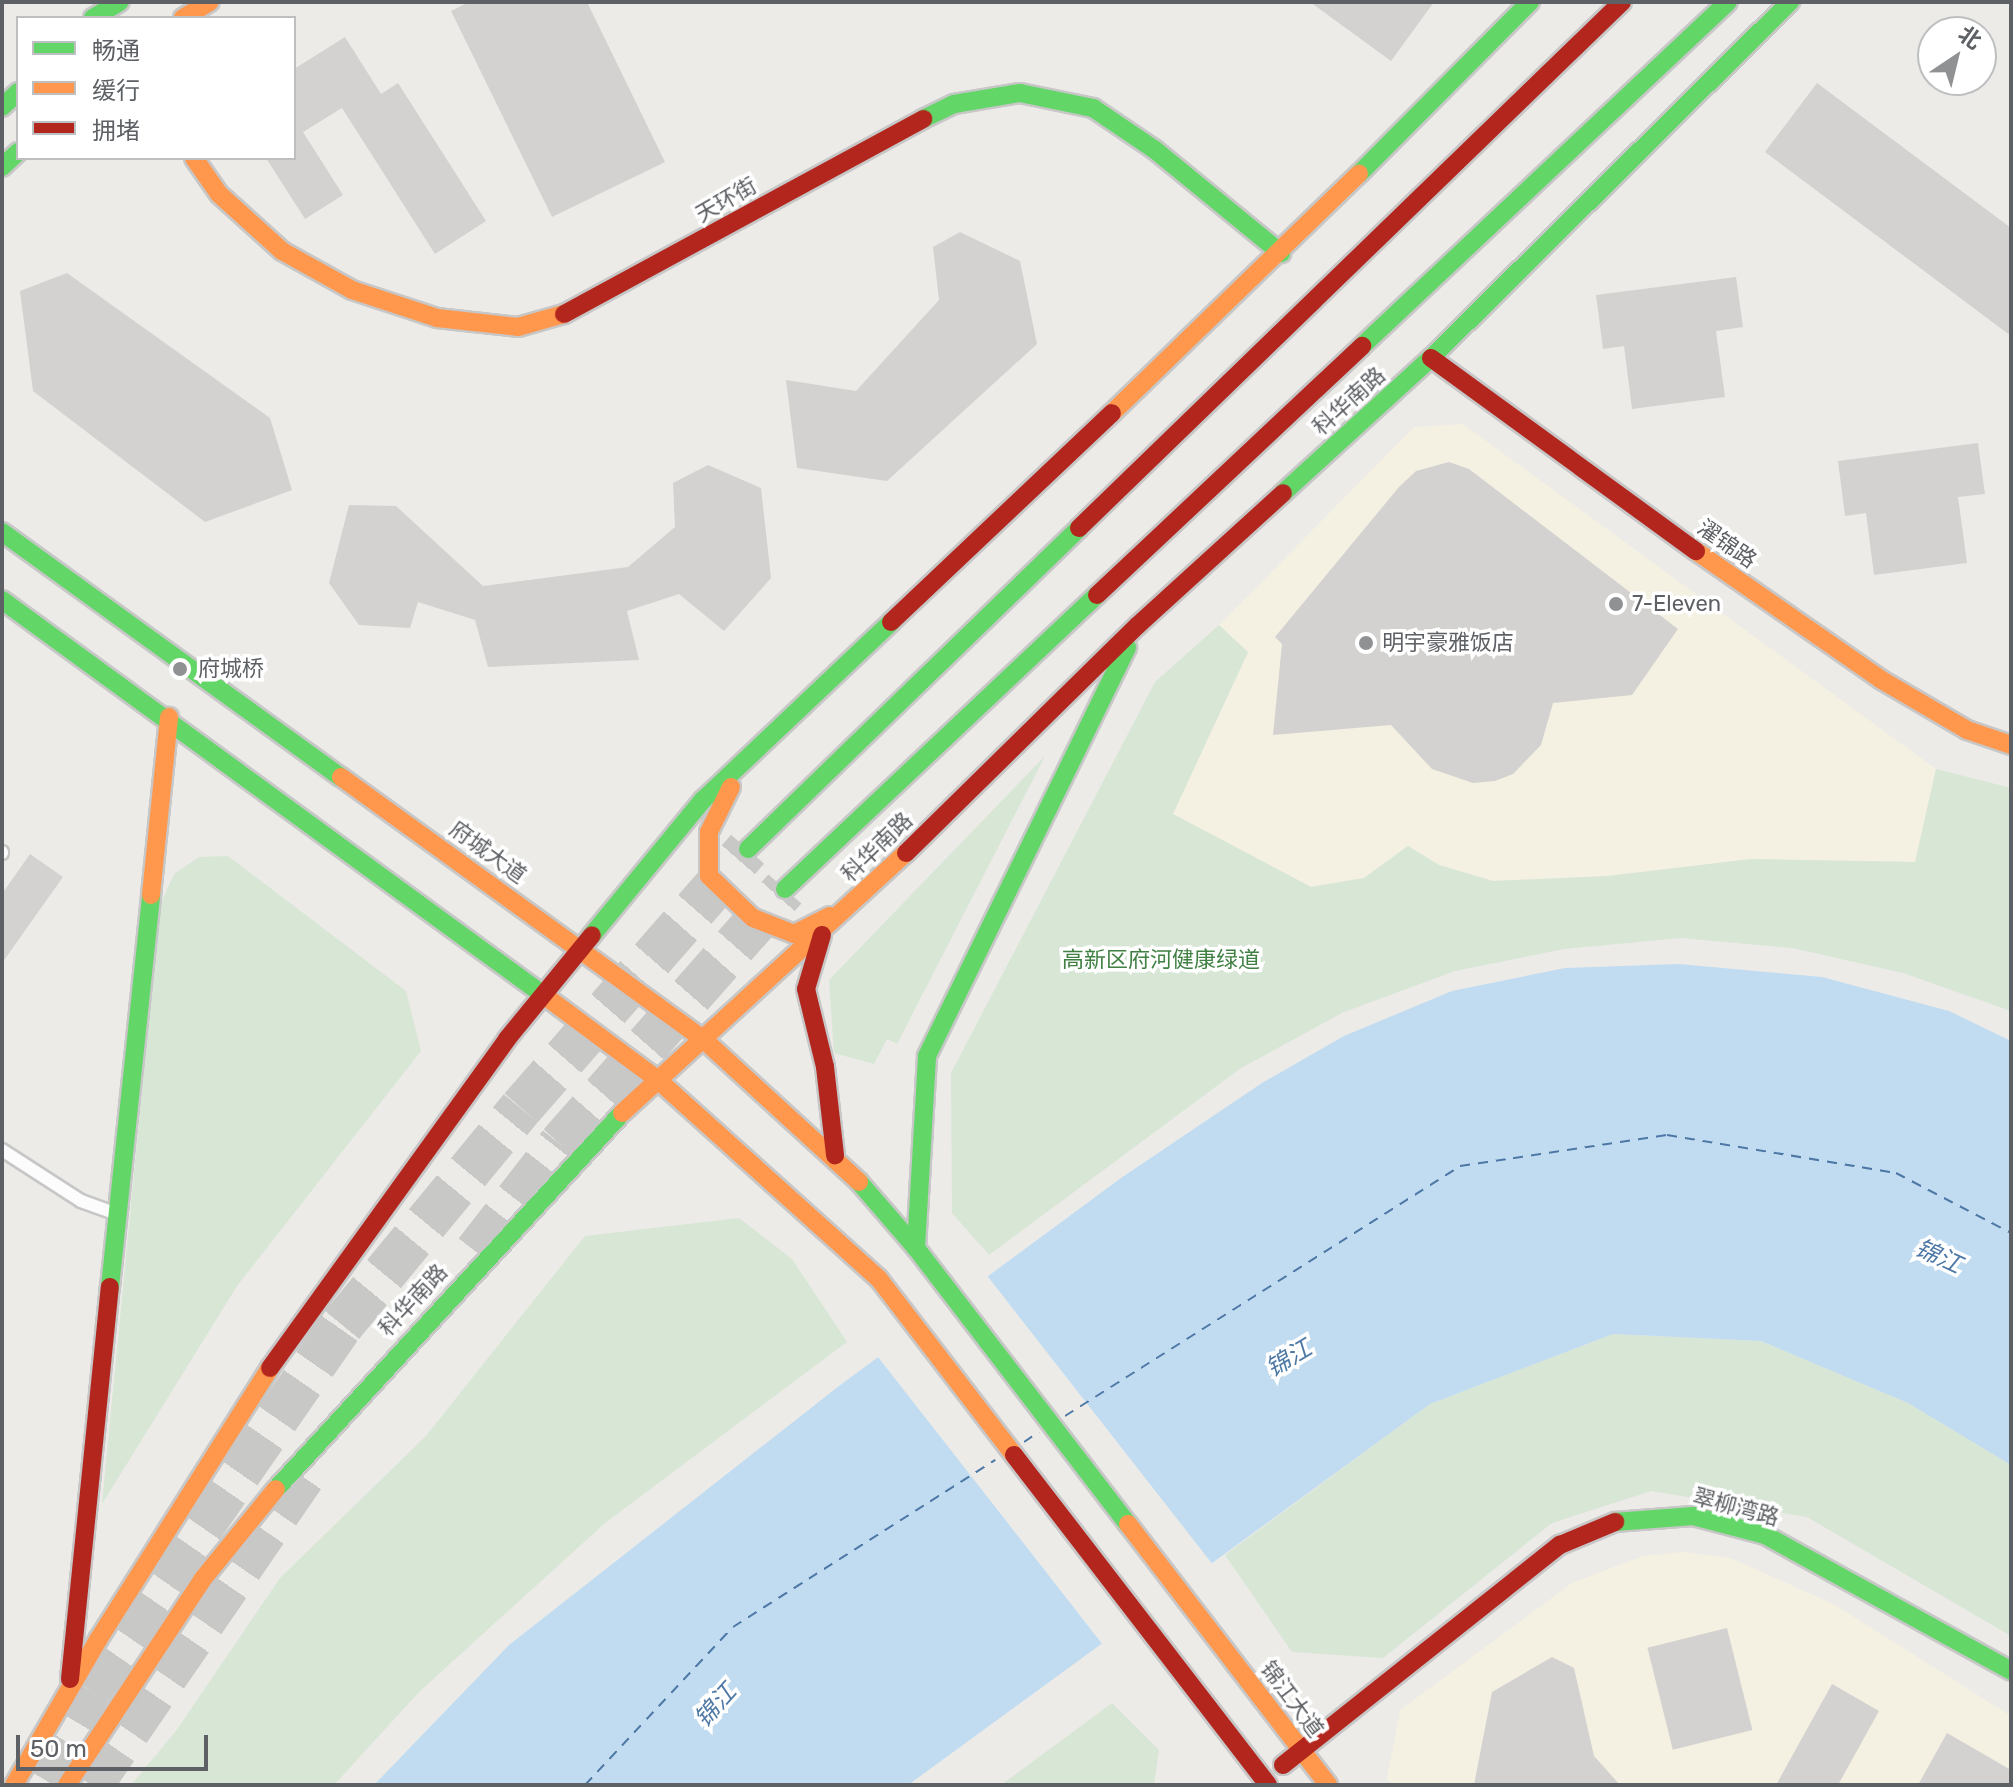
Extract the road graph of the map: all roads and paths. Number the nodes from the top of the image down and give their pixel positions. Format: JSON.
{"nodes":[{"id":1,"x":120,"y":2,"type":"edge"},
{"id":2,"x":210,"y":2,"type":"edge"},
{"id":3,"x":1530,"y":2,"type":"edge"},
{"id":4,"x":1622,"y":2,"type":"edge"},
{"id":5,"x":1728,"y":2,"type":"edge"},
{"id":6,"x":1738,"y":2,"type":"edge"},
{"id":7,"x":1790,"y":2,"type":"edge"},
{"id":8,"x":95,"y":13,"type":"edge"},
{"id":9,"x":186,"y":16,"type":"edge"},
{"id":10,"x":1665,"y":131,"type":"junction"},
{"id":11,"x":195,"y":160,"type":"edge"},
{"id":12,"x":1281,"y":253,"type":"junction"},
{"id":13,"x":1431,"y":358,"type":"junction"},
{"id":14,"x":2,"y":532,"type":"edge"},
{"id":15,"x":2,"y":600,"type":"edge"},
{"id":16,"x":1138,"y":625,"type":"junction"},
{"id":17,"x":169,"y":717,"type":"junction"},
{"id":18,"x":2011,"y":745,"type":"edge"},
{"id":19,"x":744,"y":762,"type":"junction"},
{"id":20,"x":748,"y":849,"type":"tunnel mouth"},
{"id":21,"x":785,"y":889,"type":"tunnel mouth"},
{"id":22,"x":853,"y":905,"type":"junction"},
{"id":23,"x":822,"y":935,"type":"junction"},
{"id":24,"x":581,"y":949,"type":"junction"},
{"id":25,"x":542,"y":996,"type":"junction"},
{"id":26,"x":702,"y":1038,"type":"junction"},
{"id":27,"x":658,"y":1080,"type":"junction"},
{"id":28,"x":2,"y":1150,"type":"edge"},
{"id":29,"x":835,"y":1155,"type":"junction"},
{"id":30,"x":117,"y":1215,"type":"junction"},
{"id":31,"x":916,"y":1248,"type":"junction"},
{"id":32,"x":2011,"y":1671,"type":"edge"},
{"id":33,"x":70,"y":1688,"type":"junction"},
{"id":34,"x":1301,"y":1751,"type":"junction"},
{"id":35,"x":1263,"y":1783,"type":"edge"},
{"id":36,"x":14,"y":1785,"type":"edge"},
{"id":37,"x":67,"y":1785,"type":"edge"},
{"id":38,"x":1328,"y":1785,"type":"edge"}],
"edges":[{"from":1,"to":8,"type":"main road"},
{"from":2,"to":9,"type":"main road"},
{"from":3,"to":12,"type":"main road"},
{"from":4,"to":20,"type":"main road"},
{"from":5,"to":21,"type":"main road","name":"科华南路"},
{"from":6,"to":10,"type":"main road"},
{"from":7,"to":10,"type":"main road","name":"科华南路"},
{"from":10,"to":13,"type":"main road","name":"科华南路"},
{"from":11,"to":12,"type":"main road","name":"天环街"},
{"from":12,"to":19,"type":"main road"},
{"from":13,"to":16,"type":"main road","name":"科华南路"},
{"from":13,"to":18,"type":"main road","name":"濯锦路"},
{"from":14,"to":24,"type":"main road","name":"府城大道"},
{"from":15,"to":17,"type":"main road"},
{"from":16,"to":22,"type":"main road","name":"科华南路"},
{"from":16,"to":31,"type":"main road"},
{"from":17,"to":25,"type":"main road"},
{"from":17,"to":30,"type":"main road"},
{"from":19,"to":22,"type":"main road"},
{"from":19,"to":24,"type":"main road"},
{"from":22,"to":23,"type":"main road","name":"科华南路"},
{"from":23,"to":26,"type":"main road","name":"科华南路"},
{"from":23,"to":29,"type":"main road"},
{"from":24,"to":25,"type":"main road"},
{"from":24,"to":26,"type":"main road","name":"府城大道"},
{"from":25,"to":27,"type":"main road"},
{"from":25,"to":33,"type":"main road"},
{"from":26,"to":27,"type":"main road","name":"科华南路"},
{"from":26,"to":29,"type":"main road","name":"府城大道"},
{"from":27,"to":35,"type":"main road"},
{"from":27,"to":37,"type":"main road","name":"科华南路"},
{"from":28,"to":30,"type":"lane"},
{"from":29,"to":31,"type":"main road","name":"府城大道"},
{"from":30,"to":33,"type":"main road"},
{"from":31,"to":34,"type":"main road","name":"锦江大道"},
{"from":32,"to":34,"type":"main road","name":"翠柳湾路"},
{"from":33,"to":36,"type":"main road"},
{"from":34,"to":35,"type":"main road","name":"翠柳湾路"},
{"from":34,"to":38,"type":"main road","name":"锦江大道"}]}
